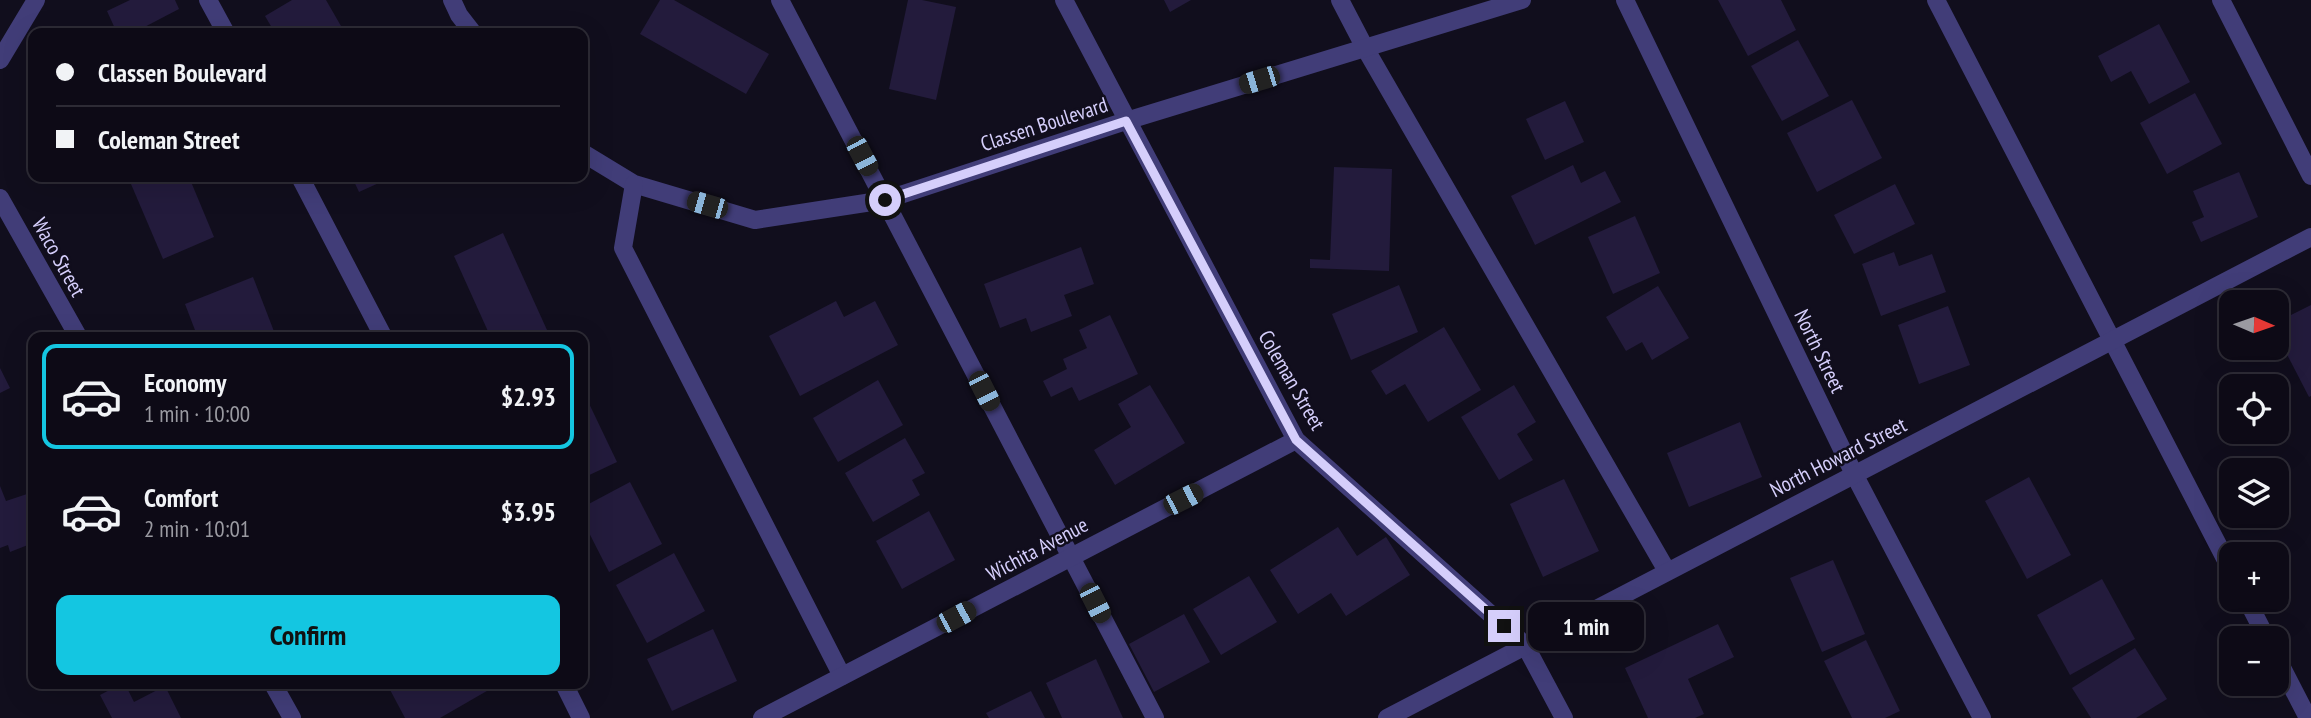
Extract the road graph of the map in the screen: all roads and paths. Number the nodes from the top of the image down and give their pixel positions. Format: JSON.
{"nodes":[{"id":1,"x":36,"y":0,"type":"edge"},
{"id":2,"x":208,"y":0,"type":"edge"},
{"id":3,"x":452,"y":0,"type":"edge"},
{"id":4,"x":780,"y":0,"type":"edge"},
{"id":5,"x":1063,"y":0,"type":"edge"},
{"id":6,"x":1340,"y":0,"type":"edge"},
{"id":7,"x":1522,"y":0,"type":"edge"},
{"id":8,"x":1625,"y":0,"type":"edge"},
{"id":9,"x":1936,"y":0,"type":"edge"},
{"id":10,"x":2221,"y":0,"type":"edge"},
{"id":11,"x":223,"y":28,"type":"edge"},
{"id":12,"x":469,"y":28,"type":"edge"},
{"id":13,"x":1365,"y":48,"type":"junction"},
{"id":14,"x":0,"y":60,"type":"edge"},
{"id":15,"x":1126,"y":121,"type":"junction"},
{"id":16,"x":588,"y":156,"type":"edge"},
{"id":17,"x":2311,"y":176,"type":"edge"},
{"id":18,"x":303,"y":182,"type":"edge"},
{"id":19,"x":634,"y":184,"type":"junction"},
{"id":20,"x":0,"y":198,"type":"edge"},
{"id":21,"x":885,"y":200,"type":"junction"},
{"id":22,"x":2311,"y":237,"type":"edge"},
{"id":23,"x":76,"y":332,"type":"edge"},
{"id":24,"x":381,"y":332,"type":"edge"},
{"id":25,"x":2112,"y":340,"type":"junction"},
{"id":26,"x":1296,"y":440,"type":"junction"},
{"id":27,"x":1854,"y":474,"type":"junction"},
{"id":28,"x":2219,"y":547,"type":"edge"},
{"id":29,"x":1071,"y":557,"type":"junction"},
{"id":30,"x":1667,"y":571,"type":"junction"},
{"id":31,"x":1525,"y":645,"type":"junction"},
{"id":32,"x":842,"y":677,"type":"junction"},
{"id":33,"x":2289,"y":681,"type":"edge"},
{"id":34,"x":276,"y":689,"type":"edge"},
{"id":35,"x":567,"y":689,"type":"edge"},
{"id":36,"x":292,"y":718,"type":"edge"},
{"id":37,"x":582,"y":718,"type":"edge"},
{"id":38,"x":762,"y":718,"type":"edge"},
{"id":39,"x":1155,"y":718,"type":"edge"},
{"id":40,"x":1387,"y":718,"type":"edge"},
{"id":41,"x":1564,"y":718,"type":"edge"},
{"id":42,"x":1982,"y":718,"type":"edge"},
{"id":43,"x":2308,"y":718,"type":"edge"}],
"edges":[{"from":1,"to":14,"type":"street"},
{"from":2,"to":11,"type":"street"},
{"from":3,"to":12,"type":"street"},
{"from":4,"to":21,"type":"street"},
{"from":5,"to":15,"type":"street","name":"Coleman Street"},
{"from":6,"to":13,"type":"street"},
{"from":7,"to":13,"type":"street","name":"Classen Boulevard"},
{"from":8,"to":27,"type":"street","name":"North Street"},
{"from":9,"to":25,"type":"street"},
{"from":10,"to":17,"type":"street"},
{"from":13,"to":15,"type":"street","name":"Classen Boulevard"},
{"from":13,"to":30,"type":"street"},
{"from":15,"to":21,"type":"street","name":"Classen Boulevard"},
{"from":15,"to":26,"type":"street","name":"Coleman Street"},
{"from":16,"to":19,"type":"street","name":"Classen Boulevard"},
{"from":18,"to":24,"type":"street"},
{"from":19,"to":21,"type":"street","name":"Classen Boulevard"},
{"from":19,"to":32,"type":"street"},
{"from":20,"to":23,"type":"street","name":"Waco Street"},
{"from":21,"to":29,"type":"street"},
{"from":22,"to":25,"type":"street","name":"North Howard Street"},
{"from":25,"to":27,"type":"street","name":"North Howard Street"},
{"from":25,"to":28,"type":"street"},
{"from":26,"to":29,"type":"street","name":"Wichita Avenue"},
{"from":26,"to":31,"type":"street","name":"Coleman Street"},
{"from":27,"to":30,"type":"street","name":"North Howard Street"},
{"from":27,"to":42,"type":"street","name":"North Street"},
{"from":29,"to":32,"type":"street","name":"Wichita Avenue"},
{"from":29,"to":39,"type":"street"},
{"from":30,"to":31,"type":"street","name":"North Howard Street"},
{"from":31,"to":40,"type":"street","name":"North Howard Street"},
{"from":31,"to":41,"type":"street","name":"Coleman Street"},
{"from":32,"to":38,"type":"street","name":"Wichita Avenue"},
{"from":33,"to":43,"type":"street"},
{"from":34,"to":36,"type":"street"},
{"from":35,"to":37,"type":"street"}]}
